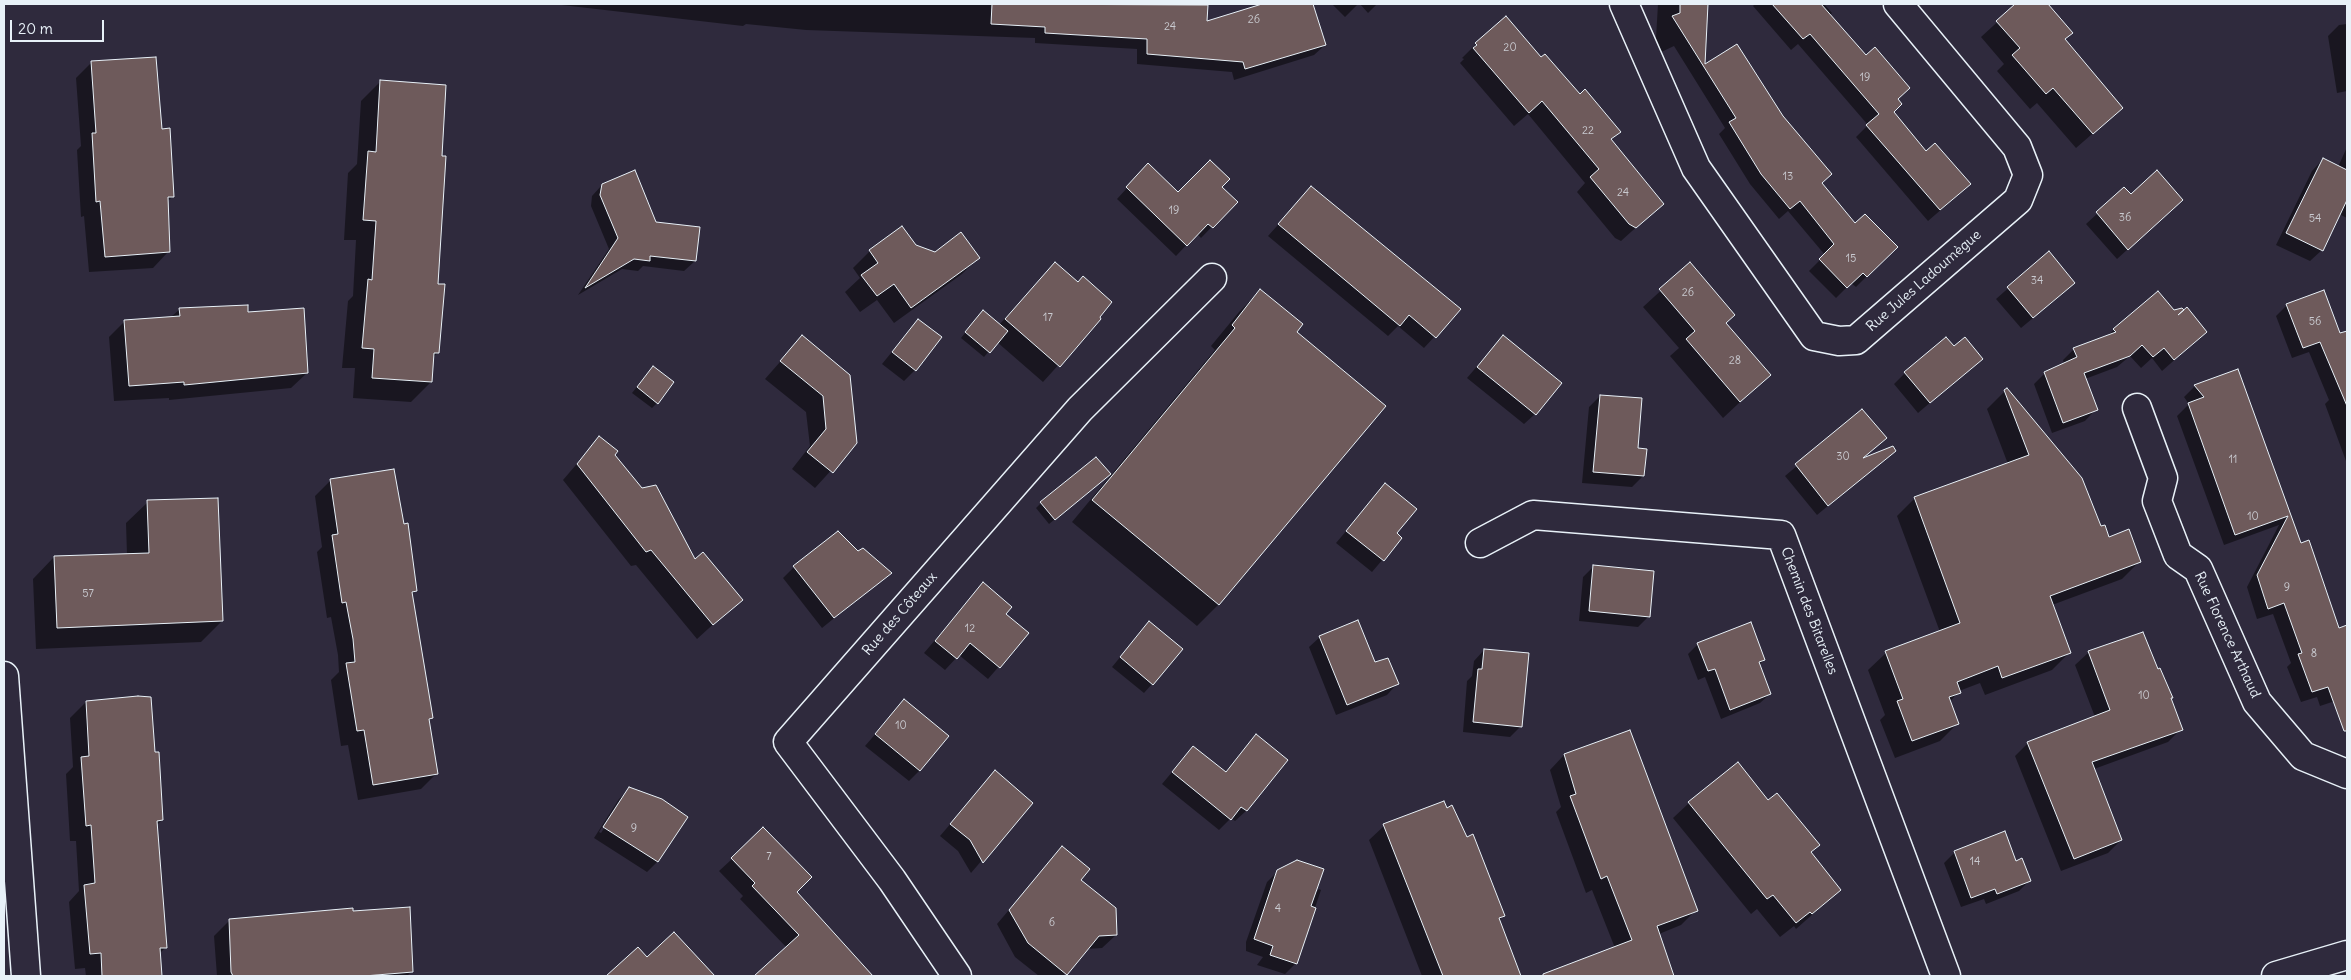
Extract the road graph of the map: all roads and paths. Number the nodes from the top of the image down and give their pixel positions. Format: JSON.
{"nodes":[{"id":1,"x":1624,"y":4,"type":"edge"},
{"id":2,"x":1898,"y":4,"type":"edge"},
{"id":3,"x":1212,"y":278,"type":"dead end"},
{"id":4,"x":2137,"y":408,"type":"dead end"},
{"id":5,"x":1480,"y":543,"type":"dead end"},
{"id":6,"x":4,"y":676,"type":"edge"},
{"id":7,"x":7,"y":766,"type":"edge"},
{"id":8,"x":2347,"y":774,"type":"edge"},
{"id":9,"x":2347,"y":955,"type":"edge"},
{"id":10,"x":26,"y":976,"type":"edge"},
{"id":11,"x":957,"y":976,"type":"edge"},
{"id":12,"x":1946,"y":976,"type":"edge"},
{"id":13,"x":2276,"y":976,"type":"edge"}],
"edges":[{"from":1,"to":2,"type":"street","name":"Rue Jules Ladoumègue"},
{"from":3,"to":11,"type":"street","name":"Rue des Côteaux"},
{"from":4,"to":8,"type":"street","name":"Rue Florence Arthaud"},
{"from":5,"to":12,"type":"street","name":"Chemin des Bitarelles"},
{"from":6,"to":7,"type":"street"},
{"from":7,"to":10,"type":"street"},
{"from":9,"to":13,"type":"street"}]}
